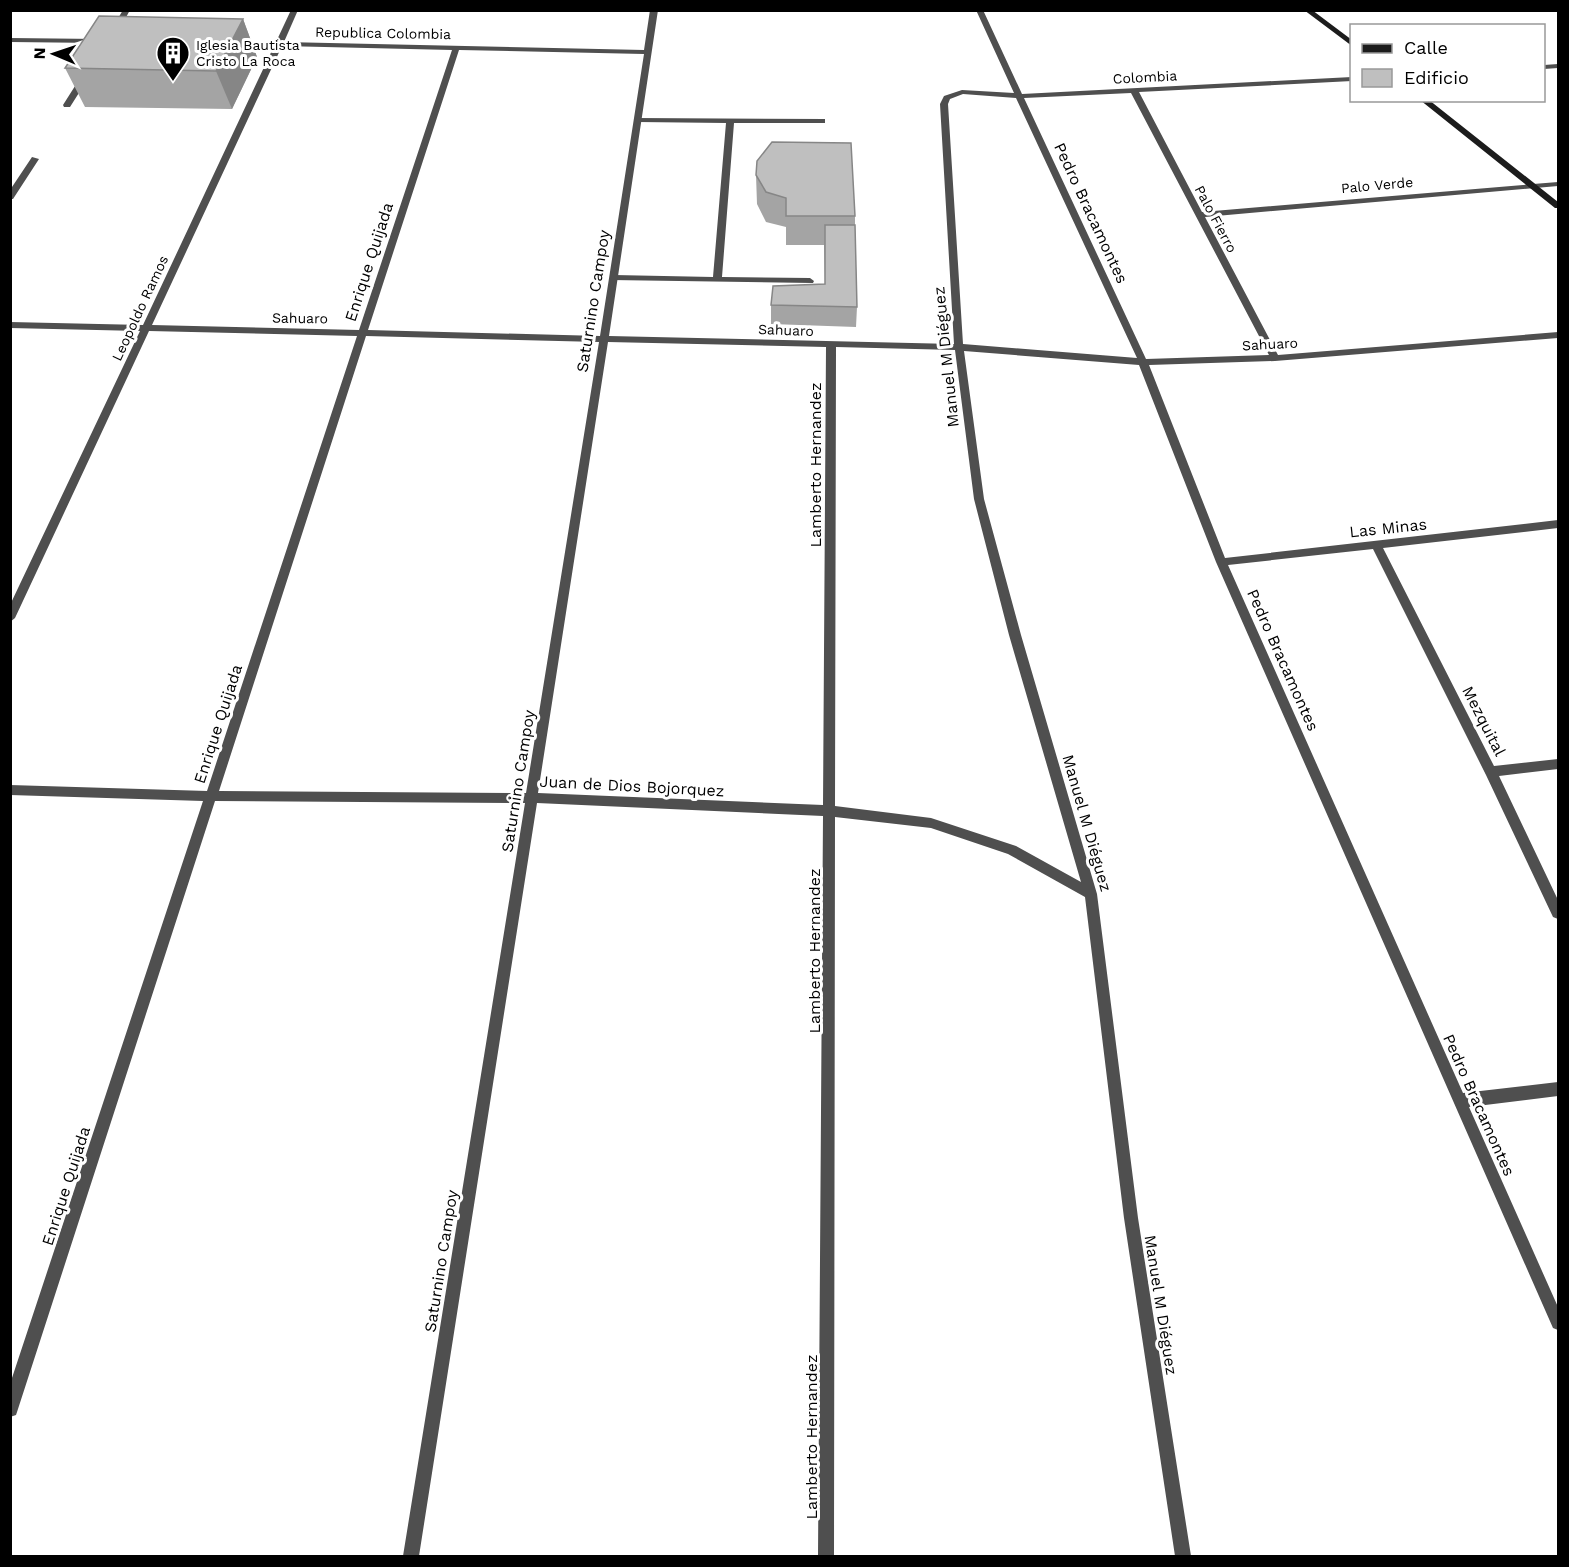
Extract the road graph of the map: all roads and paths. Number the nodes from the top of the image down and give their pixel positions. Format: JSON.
{"nodes":[{"id":1,"x":127,"y":10,"type":"edge"},
{"id":2,"x":295,"y":10,"type":"edge"},
{"id":3,"x":654,"y":10,"type":"edge"},
{"id":4,"x":979,"y":10,"type":"edge"},
{"id":5,"x":1307,"y":10,"type":"edge"},
{"id":6,"x":10,"y":40,"type":"edge"},
{"id":7,"x":108,"y":41,"type":"junction"},
{"id":8,"x":233,"y":43,"type":"edge"},
{"id":9,"x":1350,"y":43,"type":"edge"},
{"id":10,"x":278,"y":44,"type":"junction"},
{"id":11,"x":456,"y":49,"type":"junction"},
{"id":12,"x":102,"y":50,"type":"edge"},
{"id":13,"x":647,"y":52,"type":"junction"},
{"id":14,"x":91,"y":68,"type":"edge"},
{"id":15,"x":1350,"y":79,"type":"edge"},
{"id":16,"x":1134,"y":91,"type":"junction"},
{"id":17,"x":1018,"y":96,"type":"junction"},
{"id":18,"x":1427,"y":102,"type":"edge"},
{"id":19,"x":944,"y":104,"type":"joint"},
{"id":20,"x":67,"y":105,"type":"edge"},
{"id":21,"x":638,"y":120,"type":"junction"},
{"id":22,"x":730,"y":120,"type":"junction"},
{"id":23,"x":822,"y":121,"type":"dead end"},
{"id":24,"x":35,"y":159,"type":"dead end"},
{"id":25,"x":1558,"y":184,"type":"edge"},
{"id":26,"x":1532,"y":185,"type":"junction"},
{"id":27,"x":10,"y":197,"type":"edge"},
{"id":28,"x":1558,"y":206,"type":"edge"},
{"id":29,"x":1198,"y":215,"type":"junction"},
{"id":30,"x":614,"y":278,"type":"junction"},
{"id":31,"x":717,"y":280,"type":"junction"},
{"id":32,"x":810,"y":281,"type":"dead end"},
{"id":33,"x":10,"y":325,"type":"edge"},
{"id":34,"x":146,"y":328,"type":"junction"},
{"id":35,"x":363,"y":333,"type":"junction"},
{"id":36,"x":1558,"y":335,"type":"edge"},
{"id":37,"x":604,"y":339,"type":"junction"},
{"id":38,"x":831,"y":345,"type":"junction"},
{"id":39,"x":959,"y":347,"type":"junction"},
{"id":40,"x":1275,"y":358,"type":"junction"},
{"id":41,"x":1143,"y":362,"type":"junction"},
{"id":42,"x":1558,"y":524,"type":"edge"},
{"id":43,"x":1376,"y":544,"type":"junction"},
{"id":44,"x":1221,"y":562,"type":"junction"},
{"id":45,"x":10,"y":618,"type":"edge"},
{"id":46,"x":1558,"y":764,"type":"edge"},
{"id":47,"x":1491,"y":771,"type":"junction"},
{"id":48,"x":10,"y":790,"type":"edge"},
{"id":49,"x":211,"y":796,"type":"junction"},
{"id":50,"x":532,"y":798,"type":"junction"},
{"id":51,"x":831,"y":811,"type":"junction"},
{"id":52,"x":1091,"y":894,"type":"junction"},
{"id":53,"x":1558,"y":914,"type":"edge"},
{"id":54,"x":1558,"y":1089,"type":"edge"},
{"id":55,"x":1459,"y":1101,"type":"junction"},
{"id":56,"x":1558,"y":1323,"type":"edge"},
{"id":57,"x":10,"y":1409,"type":"edge"},
{"id":58,"x":411,"y":1557,"type":"edge"},
{"id":59,"x":826,"y":1557,"type":"edge"},
{"id":60,"x":1183,"y":1557,"type":"edge"}],
"edges":[{"from":1,"to":7,"type":"street"},
{"from":2,"to":10,"type":"street","name":"Leopoldo Ramos"},
{"from":3,"to":13,"type":"street","name":"Saturnino Campoy"},
{"from":4,"to":17,"type":"street","name":"Pedro Bracamontes"},
{"from":5,"to":9,"type":"street"},
{"from":6,"to":7,"type":"street"},
{"from":7,"to":12,"type":"street"},
{"from":8,"to":10,"type":"street","name":"Republica Colombia"},
{"from":10,"to":11,"type":"street","name":"Republica Colombia"},
{"from":10,"to":34,"type":"street","name":"Leopoldo Ramos"},
{"from":11,"to":13,"type":"street","name":"Republica Colombia"},
{"from":11,"to":35,"type":"street","name":"Enrique Quijada"},
{"from":13,"to":21,"type":"street","name":"Saturnino Campoy"},
{"from":14,"to":20,"type":"street"},
{"from":15,"to":16,"type":"street","name":"Colombia"},
{"from":16,"to":17,"type":"street","name":"Colombia"},
{"from":16,"to":29,"type":"street","name":"Palo Fierro"},
{"from":17,"to":19,"type":"street","name":"Colombia"},
{"from":17,"to":41,"type":"street","name":"Pedro Bracamontes"},
{"from":18,"to":26,"type":"street"},
{"from":19,"to":39,"type":"street","name":"Manuel M Diéguez"},
{"from":21,"to":22,"type":"street"},
{"from":21,"to":30,"type":"street","name":"Saturnino Campoy"},
{"from":22,"to":23,"type":"street"},
{"from":22,"to":31,"type":"street"},
{"from":24,"to":27,"type":"street"},
{"from":25,"to":26,"type":"street","name":"Palo Verde"},
{"from":26,"to":28,"type":"street"},
{"from":26,"to":29,"type":"street","name":"Palo Verde"},
{"from":29,"to":40,"type":"street","name":"Palo Fierro"},
{"from":30,"to":31,"type":"street"},
{"from":30,"to":37,"type":"street","name":"Saturnino Campoy"},
{"from":31,"to":32,"type":"street"},
{"from":33,"to":34,"type":"street","name":"Sahuaro"},
{"from":34,"to":35,"type":"street","name":"Sahuaro"},
{"from":34,"to":45,"type":"street","name":"Leopoldo Ramos"},
{"from":35,"to":37,"type":"street","name":"Sahuaro"},
{"from":35,"to":49,"type":"street","name":"Enrique Quijada"},
{"from":36,"to":40,"type":"street","name":"Sahuaro"},
{"from":37,"to":38,"type":"street","name":"Sahuaro"},
{"from":37,"to":50,"type":"street","name":"Saturnino Campoy"},
{"from":38,"to":39,"type":"street","name":"Sahuaro"},
{"from":38,"to":51,"type":"street","name":"Lamberto Hernandez"},
{"from":39,"to":41,"type":"street","name":"Sahuaro"},
{"from":39,"to":52,"type":"street","name":"Manuel M Diéguez"},
{"from":40,"to":41,"type":"street","name":"Sahuaro"},
{"from":41,"to":44,"type":"street","name":"Pedro Bracamontes"},
{"from":42,"to":43,"type":"street","name":"Las Minas"},
{"from":43,"to":44,"type":"street","name":"Las Minas"},
{"from":43,"to":47,"type":"street","name":"Mezquital"},
{"from":44,"to":55,"type":"street","name":"Pedro Bracamontes"},
{"from":46,"to":47,"type":"street"},
{"from":47,"to":53,"type":"street","name":"Mezquital"},
{"from":48,"to":49,"type":"street","name":"Juan de Dios Bojorquez"},
{"from":49,"to":50,"type":"street","name":"Juan de Dios Bojorquez"},
{"from":49,"to":57,"type":"street","name":"Enrique Quijada"},
{"from":50,"to":51,"type":"street","name":"Juan de Dios Bojorquez"},
{"from":50,"to":58,"type":"street","name":"Saturnino Campoy"},
{"from":51,"to":52,"type":"street","name":"Juan de Dios Bojorquez"},
{"from":51,"to":59,"type":"street","name":"Lamberto Hernandez"},
{"from":52,"to":60,"type":"street","name":"Manuel M Diéguez"},
{"from":54,"to":55,"type":"street"},
{"from":55,"to":56,"type":"street","name":"Pedro Bracamontes"}]}
